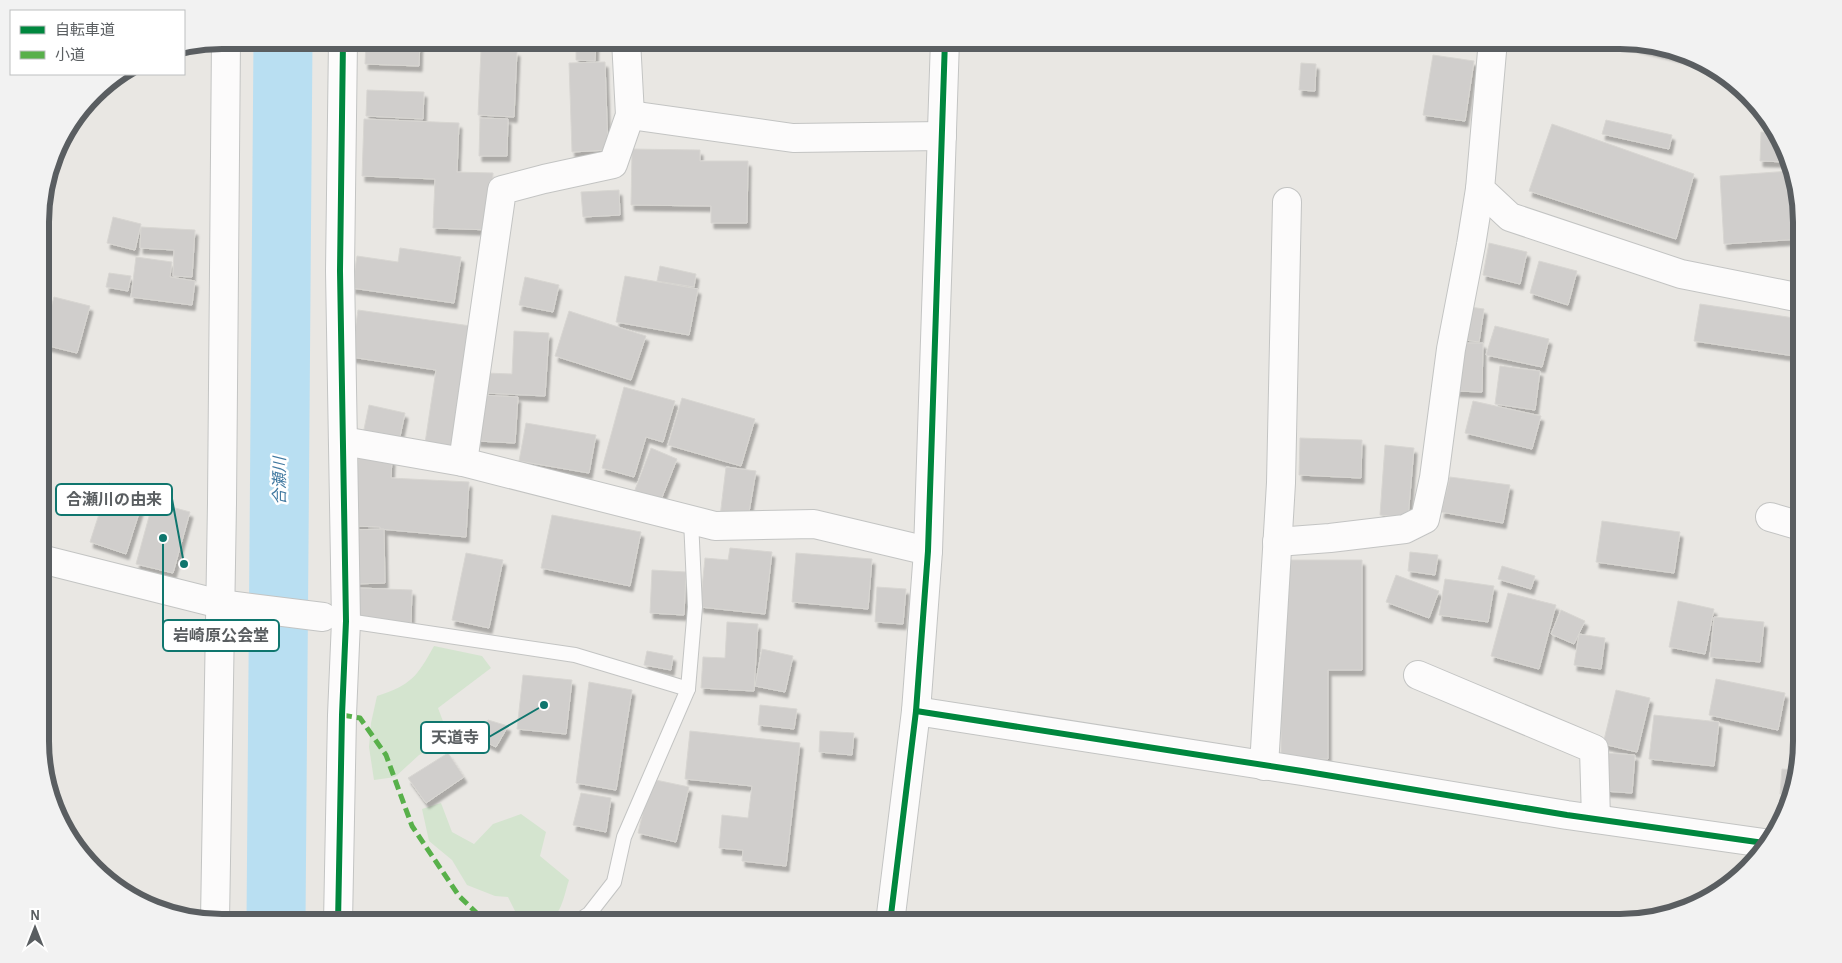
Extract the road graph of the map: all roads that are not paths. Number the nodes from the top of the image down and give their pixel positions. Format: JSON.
{"nodes":[{"id":1,"x":226,"y":49,"type":"edge"},
{"id":2,"x":343,"y":49,"type":"edge"},
{"id":3,"x":626,"y":49,"type":"edge"},
{"id":4,"x":945,"y":49,"type":"edge"},
{"id":5,"x":1492,"y":49,"type":"edge"},
{"id":6,"x":630,"y":116,"type":"junction"},
{"id":7,"x":942,"y":136,"type":"junction"},
{"id":8,"x":1480,"y":189,"type":"junction"},
{"id":9,"x":1287,"y":202,"type":"dead end"},
{"id":10,"x":1793,"y":296,"type":"edge"},
{"id":11,"x":343,"y":441,"type":"junction"},
{"id":12,"x":463,"y":462,"type":"junction"},
{"id":13,"x":1770,"y":517,"type":"dead end"},
{"id":14,"x":691,"y":520,"type":"junction"},
{"id":15,"x":1793,"y":524,"type":"edge"},
{"id":16,"x":1277,"y":542,"type":"junction"},
{"id":17,"x":928,"y":551,"type":"junction"},
{"id":18,"x":49,"y":561,"type":"edge"},
{"id":19,"x":220,"y":604,"type":"junction"},
{"id":20,"x":335,"y":619,"type":"junction"},
{"id":21,"x":1418,"y":675,"type":"dead end"},
{"id":22,"x":688,"y":689,"type":"junction"},
{"id":23,"x":916,"y":711,"type":"junction"},
{"id":24,"x":1264,"y":766,"type":"junction"},
{"id":25,"x":1596,"y":819,"type":"junction"},
{"id":26,"x":1760,"y":842,"type":"edge"},
{"id":27,"x":215,"y":914,"type":"edge"},
{"id":28,"x":338,"y":914,"type":"edge"},
{"id":29,"x":589,"y":914,"type":"edge"},
{"id":30,"x":891,"y":914,"type":"edge"}],
"edges":[{"from":1,"to":19,"type":"street"},
{"from":2,"to":11,"type":"street"},
{"from":3,"to":6,"type":"street"},
{"from":4,"to":7,"type":"street"},
{"from":5,"to":8,"type":"street"},
{"from":6,"to":7,"type":"street"},
{"from":6,"to":12,"type":"street"},
{"from":7,"to":17,"type":"street"},
{"from":8,"to":10,"type":"street"},
{"from":8,"to":16,"type":"street"},
{"from":9,"to":16,"type":"street"},
{"from":11,"to":12,"type":"street"},
{"from":11,"to":20,"type":"street"},
{"from":12,"to":14,"type":"street"},
{"from":13,"to":15,"type":"street"},
{"from":14,"to":17,"type":"street"},
{"from":14,"to":22,"type":"lane"},
{"from":16,"to":24,"type":"street"},
{"from":17,"to":23,"type":"street"},
{"from":18,"to":19,"type":"street"},
{"from":19,"to":20,"type":"street"},
{"from":19,"to":27,"type":"street"},
{"from":20,"to":22,"type":"lane"},
{"from":20,"to":28,"type":"street"},
{"from":21,"to":25,"type":"street"},
{"from":22,"to":29,"type":"lane"},
{"from":23,"to":24,"type":"street"},
{"from":23,"to":30,"type":"street"},
{"from":24,"to":25,"type":"street"},
{"from":25,"to":26,"type":"street"}]}
